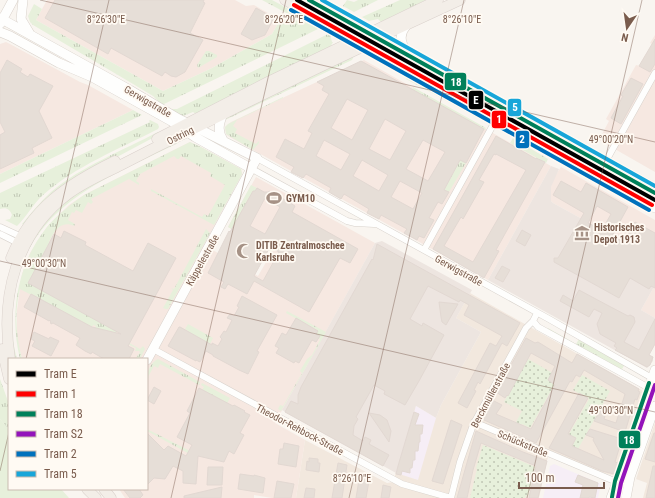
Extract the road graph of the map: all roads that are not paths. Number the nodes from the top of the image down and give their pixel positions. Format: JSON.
{"nodes":[{"id":1,"x":9,"y":0,"type":"edge"},
{"id":2,"x":13,"y":0,"type":"edge"},
{"id":3,"x":23,"y":0,"type":"edge"},
{"id":4,"x":285,"y":0,"type":"edge"},
{"id":5,"x":314,"y":0,"type":"edge"},
{"id":6,"x":438,"y":0,"type":"edge"},
{"id":7,"x":460,"y":0,"type":"edge"},
{"id":8,"x":0,"y":7,"type":"edge"},
{"id":9,"x":2,"y":23,"type":"edge"},
{"id":10,"x":406,"y":26,"type":"junction"},
{"id":11,"x":333,"y":27,"type":"junction"},
{"id":12,"x":0,"y":32,"type":"edge"},
{"id":13,"x":376,"y":34,"type":"junction"},
{"id":14,"x":31,"y":36,"type":"junction"},
{"id":15,"x":356,"y":39,"type":"junction"},
{"id":16,"x":366,"y":44,"type":"junction"},
{"id":17,"x":332,"y":51,"type":"junction"},
{"id":18,"x":406,"y":51,"type":"junction"},
{"id":19,"x":655,"y":72,"type":"edge"},
{"id":20,"x":223,"y":114,"type":"junction"},
{"id":21,"x":498,"y":116,"type":"junction"},
{"id":22,"x":188,"y":127,"type":"junction"},
{"id":23,"x":222,"y":140,"type":"junction"},
{"id":24,"x":257,"y":158,"type":"junction"},
{"id":25,"x":606,"y":161,"type":"junction"},
{"id":26,"x":252,"y":169,"type":"junction"},
{"id":27,"x":655,"y":188,"type":"edge"},
{"id":28,"x":655,"y":208,"type":"edge"},
{"id":29,"x":380,"y":226,"type":"junction"},
{"id":30,"x":0,"y":227,"type":"edge"},
{"id":31,"x":0,"y":234,"type":"edge"},
{"id":32,"x":22,"y":241,"type":"junction"},
{"id":33,"x":424,"y":250,"type":"junction"},
{"id":34,"x":0,"y":300,"type":"edge"},
{"id":35,"x":537,"y":313,"type":"junction"},
{"id":36,"x":533,"y":321,"type":"junction"},
{"id":37,"x":0,"y":341,"type":"edge"},
{"id":38,"x":153,"y":349,"type":"junction"},
{"id":39,"x":148,"y":358,"type":"edge"},
{"id":40,"x":5,"y":360,"type":"edge"},
{"id":41,"x":8,"y":374,"type":"edge"},
{"id":42,"x":654,"y":376,"type":"edge"},
{"id":43,"x":652,"y":390,"type":"edge"},
{"id":44,"x":655,"y":406,"type":"edge"},
{"id":45,"x":474,"y":422,"type":"junction"},
{"id":46,"x":617,"y":482,"type":"junction"},
{"id":47,"x":629,"y":485,"type":"junction"},
{"id":48,"x":88,"y":490,"type":"edge"},
{"id":49,"x":105,"y":490,"type":"edge"},
{"id":50,"x":96,"y":498,"type":"edge"},
{"id":51,"x":111,"y":498,"type":"edge"},
{"id":52,"x":451,"y":498,"type":"edge"},
{"id":53,"x":611,"y":498,"type":"edge"},
{"id":54,"x":626,"y":498,"type":"edge"}],
"edges":[{"from":1,"to":8,"type":"street"},
{"from":2,"to":9,"type":"street"},
{"from":3,"to":9,"type":"street"},
{"from":3,"to":14,"type":"street"},
{"from":4,"to":11,"type":"main road"},
{"from":5,"to":13,"type":"main road"},
{"from":6,"to":13,"type":"main road","name":"Ostring"},
{"from":7,"to":10,"type":"main road","name":"Ostring"},
{"from":9,"to":14,"type":"street","name":"Gerwigstraße"},
{"from":10,"to":13,"type":"main road","name":"Ostring"},
{"from":10,"to":18,"type":"street"},
{"from":11,"to":15,"type":"main road"},
{"from":11,"to":17,"type":"main road"},
{"from":12,"to":22,"type":"street","name":"Gerwigstraße"},
{"from":13,"to":15,"type":"main road","name":"Ostring"},
{"from":13,"to":16,"type":"main road","name":"Ostring"},
{"from":13,"to":18,"type":"street"},
{"from":14,"to":22,"type":"street","name":"Gerwigstraße"},
{"from":15,"to":16,"type":"main road"},
{"from":15,"to":17,"type":"main road","name":"Ostring"},
{"from":16,"to":20,"type":"main road","name":"Ostring"},
{"from":16,"to":21,"type":"street"},
{"from":17,"to":22,"type":"main road","name":"Ostring"},
{"from":18,"to":25,"type":"street"},
{"from":19,"to":25,"type":"street"},
{"from":20,"to":22,"type":"main road","name":"Ostring"},
{"from":20,"to":23,"type":"street"},
{"from":21,"to":28,"type":"street"},
{"from":21,"to":33,"type":"street"},
{"from":22,"to":23,"type":"street","name":"Gerwigstraße"},
{"from":22,"to":26,"type":"street","name":"Gerwigstraße"},
{"from":22,"to":32,"type":"main road","name":"Ostring"},
{"from":23,"to":24,"type":"street","name":"Gerwigstraße"},
{"from":24,"to":26,"type":"street","name":"Käppelestraße"},
{"from":24,"to":29,"type":"street","name":"Gerwigstraße"},
{"from":25,"to":27,"type":"street"},
{"from":26,"to":29,"type":"street","name":"Gerwigstraße"},
{"from":26,"to":38,"type":"street","name":"Käppelestraße"},
{"from":29,"to":33,"type":"street","name":"Gerwigstraße"},
{"from":30,"to":32,"type":"street"},
{"from":31,"to":32,"type":"street"},
{"from":32,"to":34,"type":"main road","name":"Ostring"},
{"from":32,"to":40,"type":"main road","name":"Ostring"},
{"from":33,"to":35,"type":"street","name":"Gerwigstraße"},
{"from":35,"to":36,"type":"street"},
{"from":35,"to":42,"type":"street","name":"Gerwigstraße"},
{"from":36,"to":43,"type":"street"},
{"from":36,"to":45,"type":"street","name":"Berckmüllerstraße"},
{"from":37,"to":40,"type":"main road","name":"Ostring"},
{"from":38,"to":39,"type":"street","name":"Käppelestraße"},
{"from":38,"to":52,"type":"street","name":"Theodor-Rehbock-Straße"},
{"from":40,"to":41,"type":"main road","name":"Ostring"},
{"from":42,"to":43,"type":"street"},
{"from":43,"to":46,"type":"street"},
{"from":44,"to":47,"type":"street"},
{"from":45,"to":46,"type":"street","name":"Schückstraße"},
{"from":45,"to":52,"type":"street","name":"Berckmüllerstraße"},
{"from":46,"to":47,"type":"street","name":"Schückstraße"},
{"from":46,"to":53,"type":"street"},
{"from":47,"to":54,"type":"street"},
{"from":48,"to":50,"type":"main road"},
{"from":49,"to":51,"type":"main road"}]}
